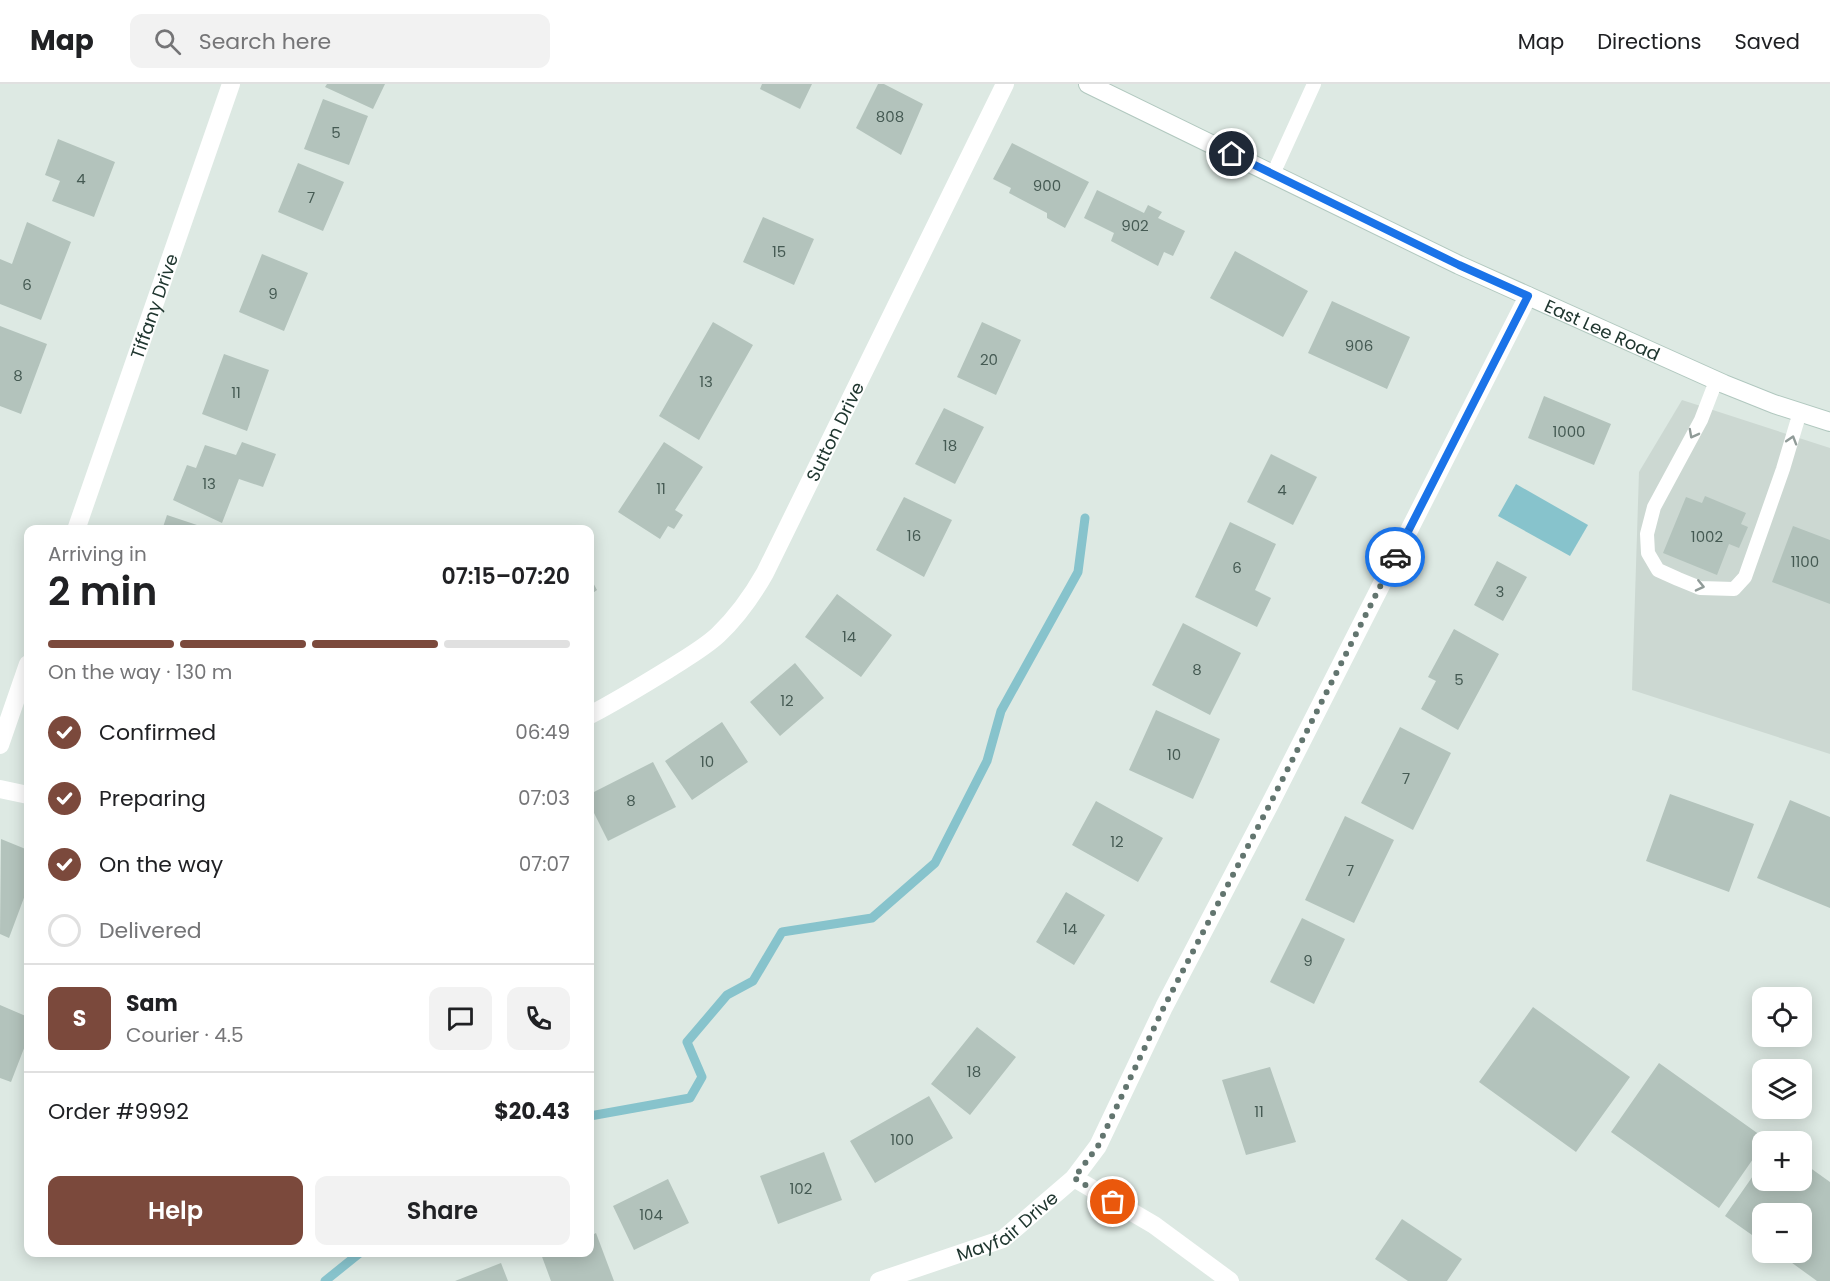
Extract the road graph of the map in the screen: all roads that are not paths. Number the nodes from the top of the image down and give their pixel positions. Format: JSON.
{"nodes":[{"id":1,"x":231,"y":84,"type":"edge"},
{"id":2,"x":1005,"y":84,"type":"edge"},
{"id":3,"x":1088,"y":84,"type":"edge"},
{"id":4,"x":1314,"y":84,"type":"edge"},
{"id":5,"x":1273,"y":174,"type":"junction"},
{"id":6,"x":1528,"y":296,"type":"junction"},
{"id":7,"x":1716,"y":381,"type":"junction"},
{"id":8,"x":1800,"y":412,"type":"junction"},
{"id":9,"x":1830,"y":422,"type":"edge"},
{"id":10,"x":78,"y":525,"type":"edge"},
{"id":11,"x":24,"y":676,"type":"edge"},
{"id":12,"x":594,"y":712,"type":"edge"},
{"id":13,"x":0,"y":745,"type":"edge"},
{"id":14,"x":0,"y":789,"type":"edge"},
{"id":15,"x":24,"y":794,"type":"edge"},
{"id":16,"x":1074,"y":1178,"type":"junction"},
{"id":17,"x":879,"y":1281,"type":"edge"},
{"id":18,"x":1230,"y":1281,"type":"edge"}],
"edges":[{"from":1,"to":10,"type":"street","name":"Tiffany Drive"},
{"from":2,"to":12,"type":"street","name":"Sutton Drive"},
{"from":3,"to":5,"type":"street","name":"East Lee Road"},
{"from":4,"to":5,"type":"lane"},
{"from":5,"to":6,"type":"street","name":"East Lee Road"},
{"from":6,"to":7,"type":"street","name":"East Lee Road"},
{"from":6,"to":16,"type":"street","name":"Mayfair Drive"},
{"from":7,"to":8,"type":"street","name":"East Lee Road"},
{"from":7,"to":8,"type":"lane","one_way":true},
{"from":8,"to":9,"type":"street","name":"East Lee Road"},
{"from":11,"to":13,"type":"street"},
{"from":14,"to":15,"type":"street"},
{"from":16,"to":17,"type":"street","name":"Mayfair Drive"},
{"from":16,"to":18,"type":"street"}]}
